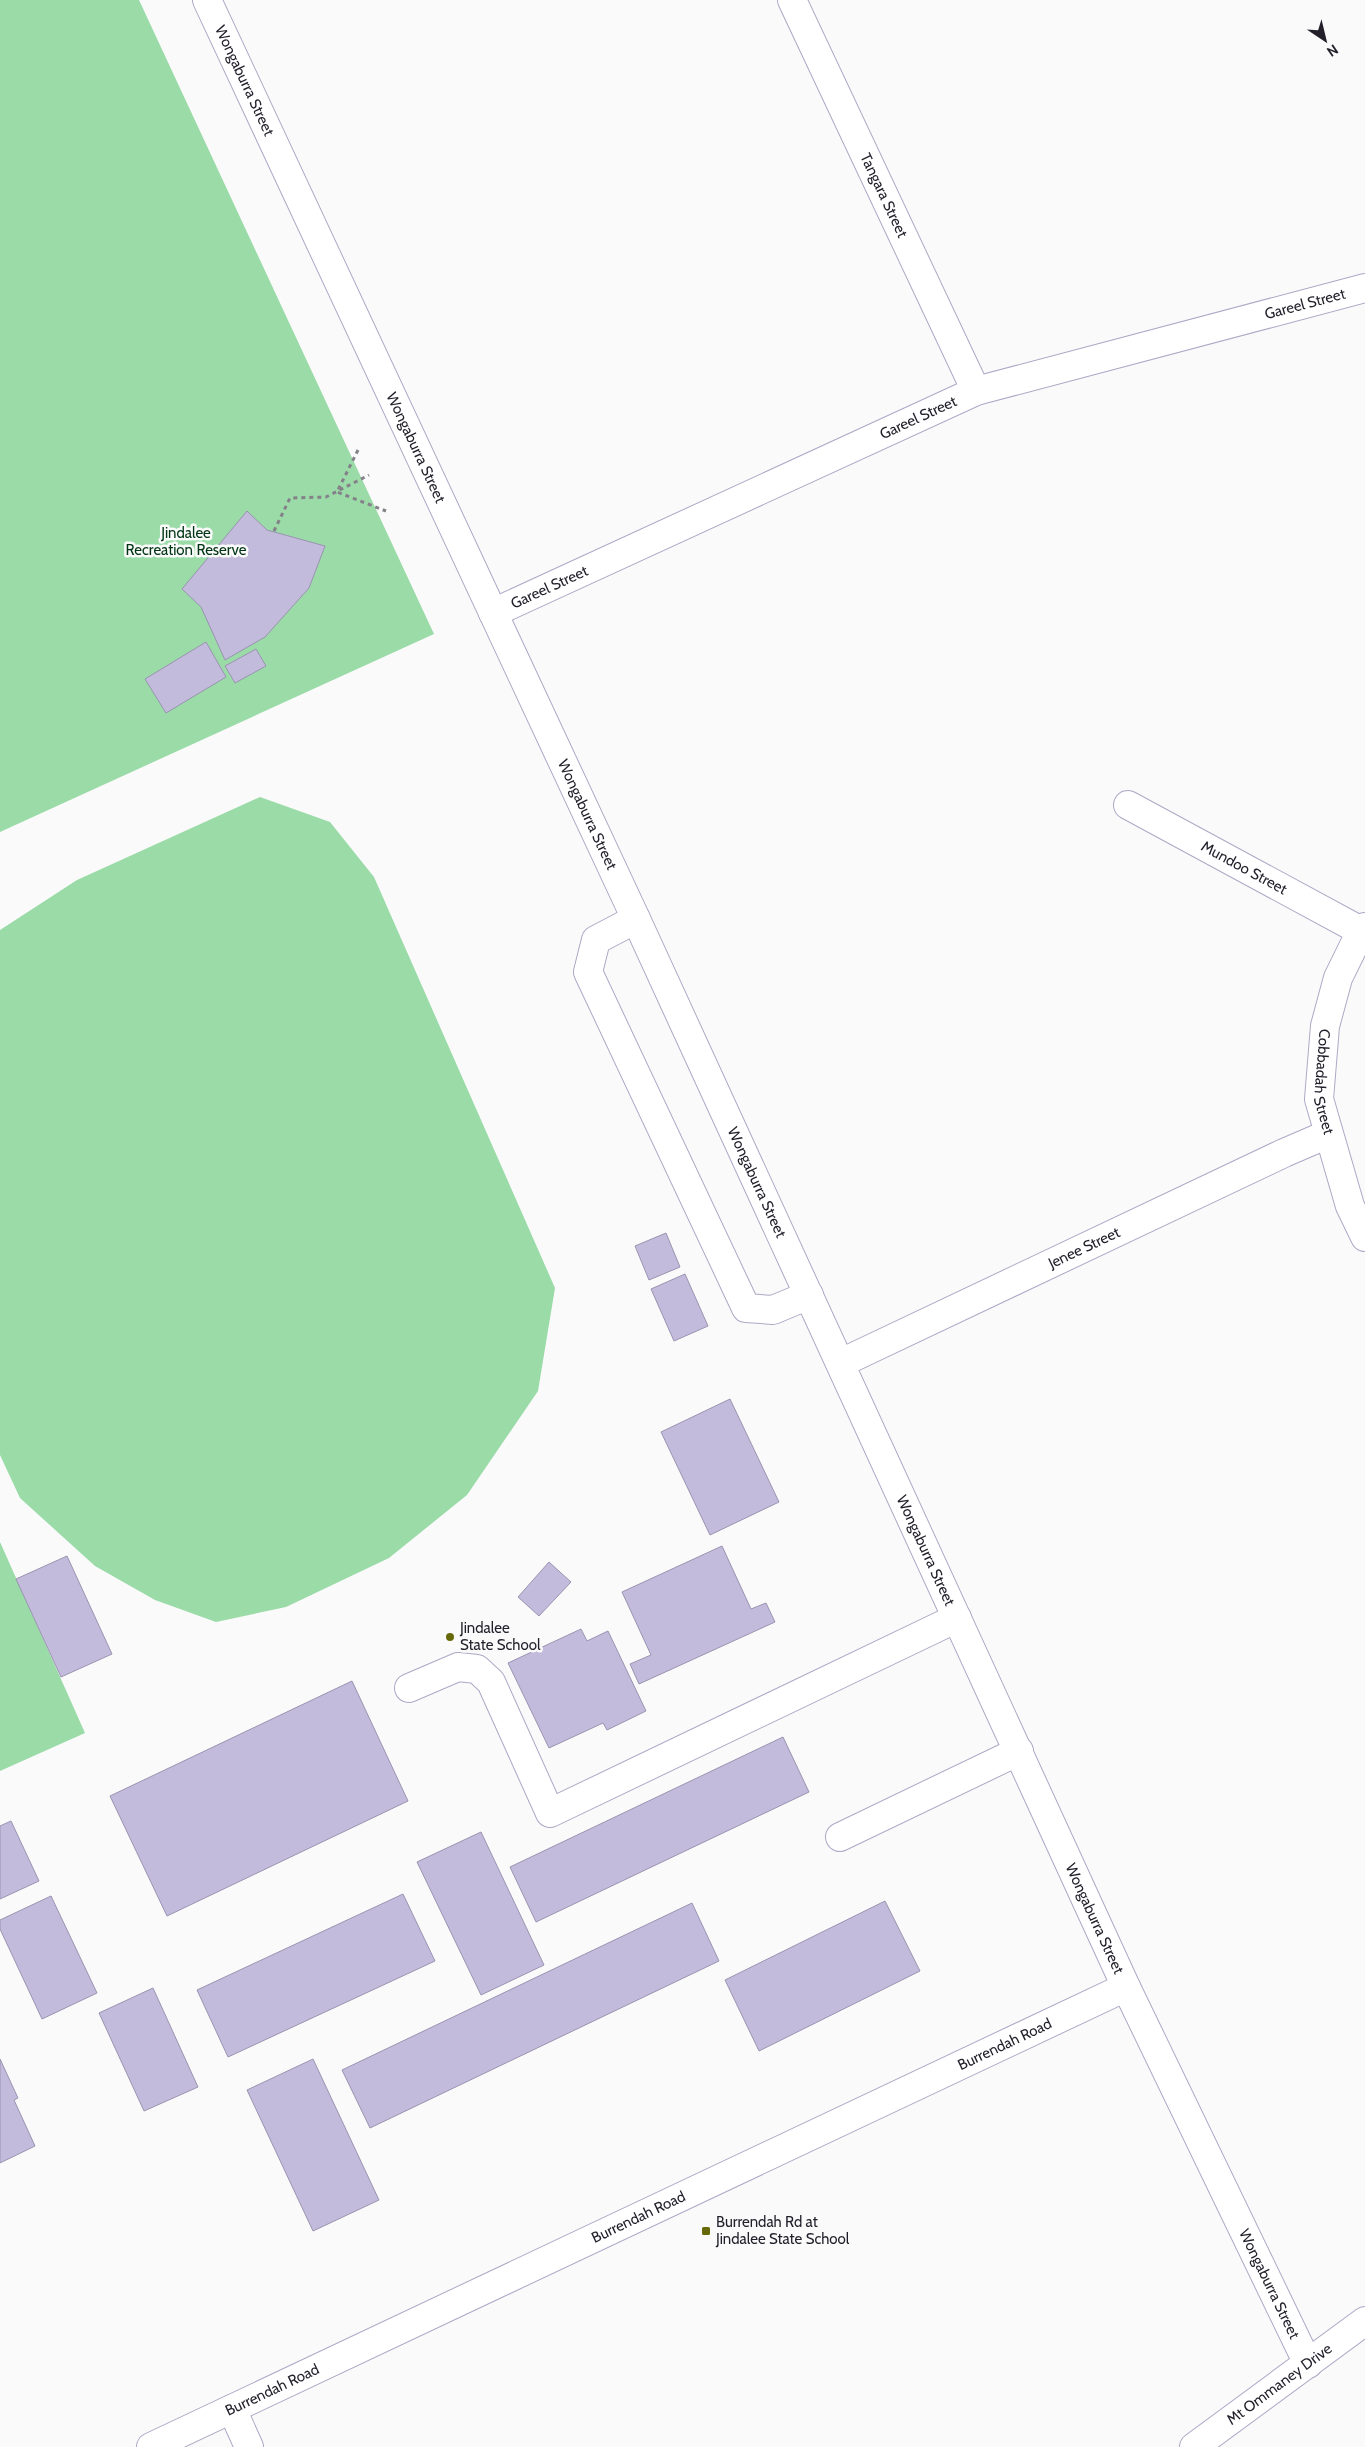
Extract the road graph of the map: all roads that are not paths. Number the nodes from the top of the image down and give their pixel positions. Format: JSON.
{"nodes":[{"id":1,"x":207,"y":0,"type":"edge"},
{"id":2,"x":792,"y":0,"type":"edge"},
{"id":3,"x":1365,"y":288,"type":"edge"},
{"id":4,"x":976,"y":391,"type":"junction"},
{"id":5,"x":493,"y":614,"type":"junction"},
{"id":6,"x":1128,"y":805,"type":"dead end"},
{"id":7,"x":636,"y":919,"type":"junction"},
{"id":8,"x":1363,"y":929,"type":"edge"},
{"id":9,"x":1328,"y":1134,"type":"junction"},
{"id":10,"x":1365,"y":1237,"type":"edge"},
{"id":11,"x":809,"y":1295,"type":"junction"},
{"id":12,"x":841,"y":1363,"type":"junction"},
{"id":13,"x":957,"y":1618,"type":"junction"},
{"id":14,"x":409,"y":1688,"type":"dead end"},
{"id":15,"x":1019,"y":1751,"type":"junction"},
{"id":16,"x":840,"y":1837,"type":"dead end"},
{"id":17,"x":1126,"y":1987,"type":"junction"},
{"id":18,"x":1365,"y":2321,"type":"edge"},
{"id":19,"x":1308,"y":2364,"type":"junction"},
{"id":20,"x":232,"y":2409,"type":"junction"},
{"id":21,"x":151,"y":2447,"type":"edge"},
{"id":22,"x":249,"y":2447,"type":"edge"},
{"id":23,"x":1194,"y":2447,"type":"edge"}],
"edges":[{"from":1,"to":5,"type":"street","name":"Wongaburra Street"},
{"from":2,"to":4,"type":"street","name":"Tangara Street"},
{"from":3,"to":4,"type":"street","name":"Gareel Street"},
{"from":4,"to":5,"type":"street","name":"Gareel Street"},
{"from":5,"to":7,"type":"street","name":"Wongaburra Street"},
{"from":6,"to":8,"type":"street","name":"Mundoo Street"},
{"from":7,"to":11,"type":"street","name":"Wongaburra Street"},
{"from":7,"to":11,"type":"street"},
{"from":8,"to":9,"type":"street","name":"Cobbadah Street"},
{"from":9,"to":10,"type":"street","name":"Cobbadah Street"},
{"from":9,"to":12,"type":"street","name":"Jenee Street"},
{"from":11,"to":12,"type":"street","name":"Wongaburra Street"},
{"from":12,"to":13,"type":"street","name":"Wongaburra Street"},
{"from":13,"to":14,"type":"street"},
{"from":13,"to":15,"type":"street","name":"Wongaburra Street"},
{"from":15,"to":16,"type":"street"},
{"from":15,"to":17,"type":"street","name":"Wongaburra Street"},
{"from":17,"to":19,"type":"street","name":"Wongaburra Street"},
{"from":17,"to":20,"type":"street","name":"Burrendah Road"},
{"from":18,"to":19,"type":"street","name":"Mt Ommaney Drive"},
{"from":19,"to":23,"type":"street","name":"Mt Ommaney Drive"},
{"from":20,"to":21,"type":"street","name":"Burrendah Road"},
{"from":20,"to":22,"type":"street"}]}
